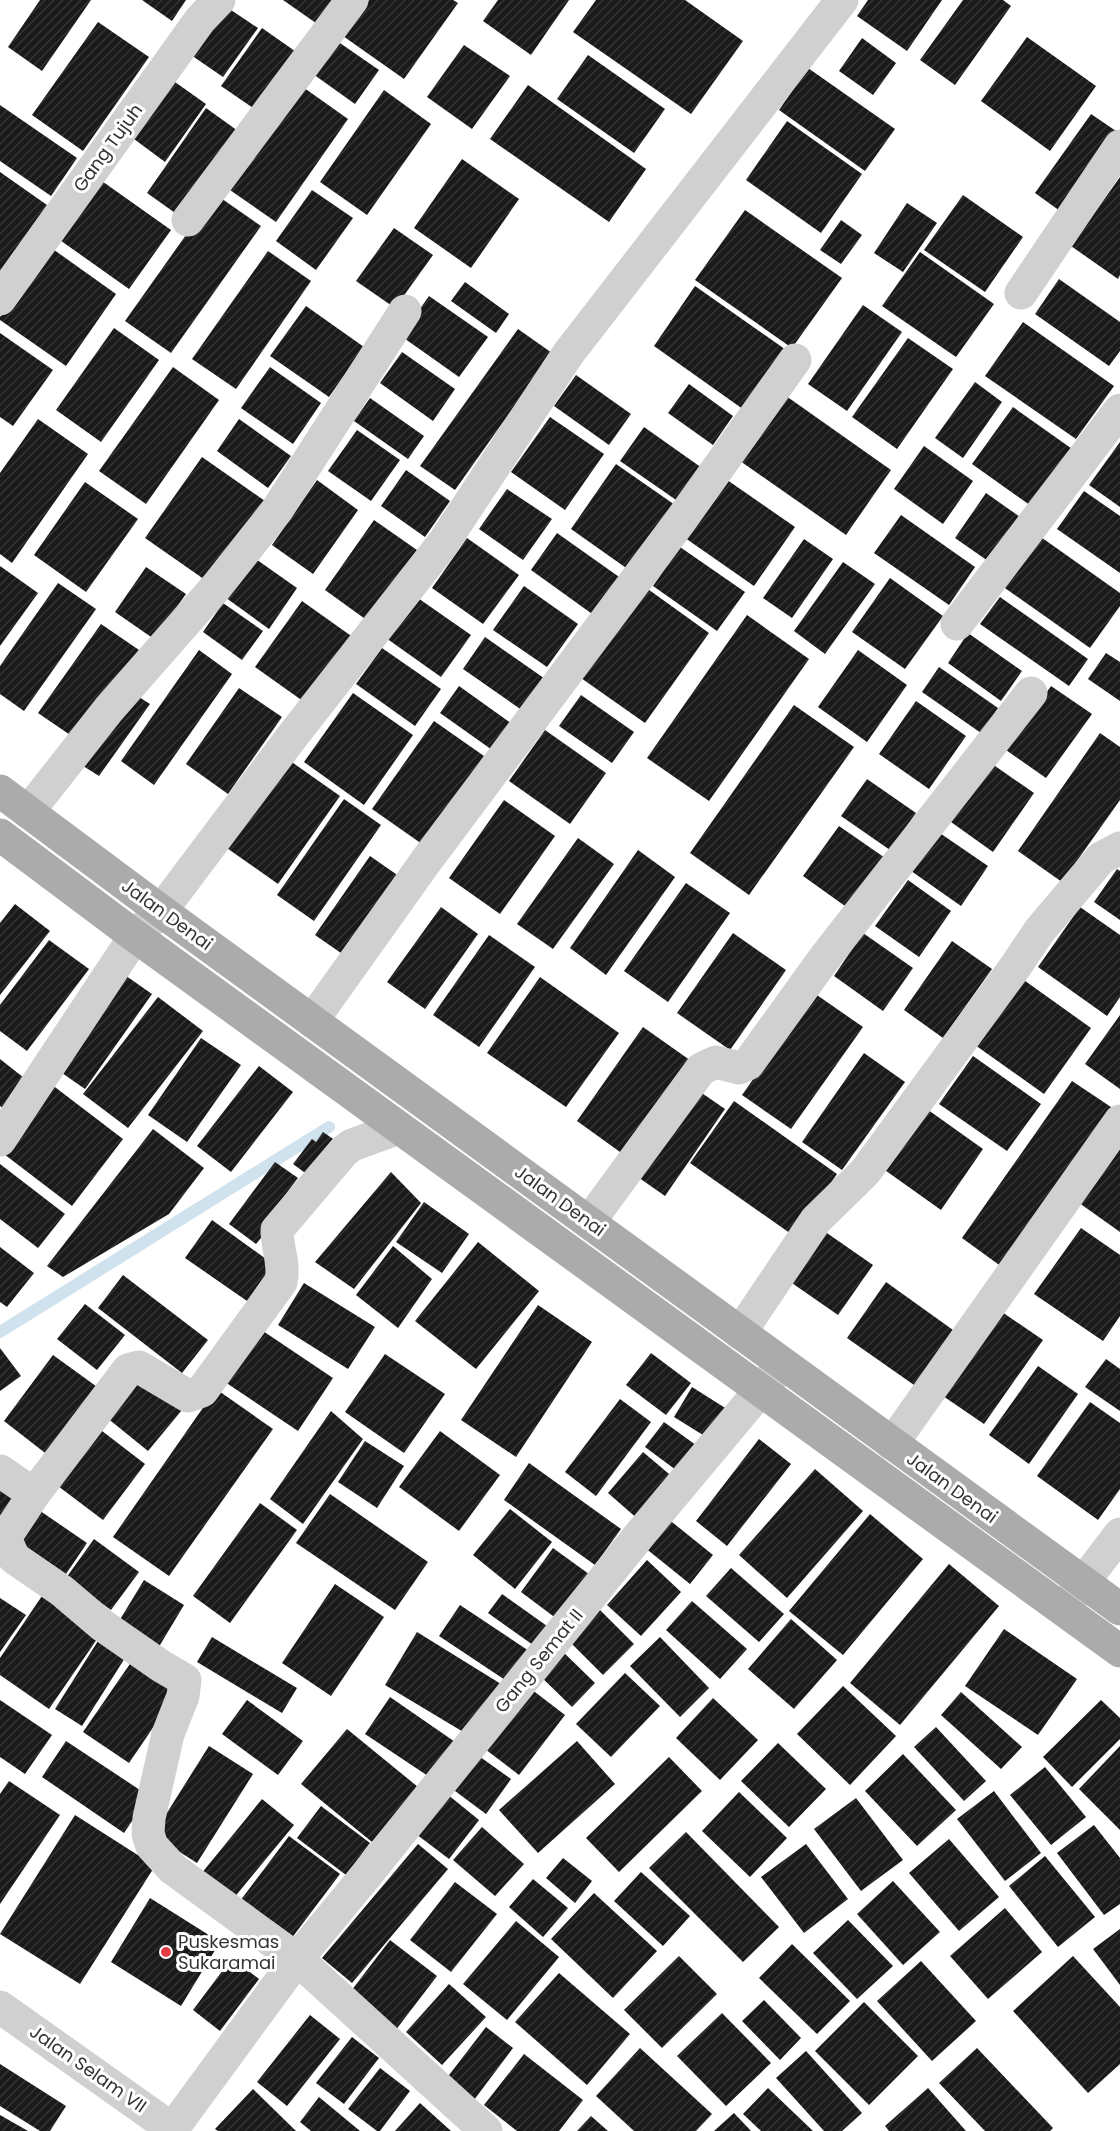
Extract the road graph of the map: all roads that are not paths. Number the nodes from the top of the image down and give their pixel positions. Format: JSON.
{"nodes":[{"id":1,"x":219,"y":0,"type":"edge"},
{"id":2,"x":352,"y":0,"type":"edge"},
{"id":3,"x":842,"y":0,"type":"edge"},
{"id":4,"x":1120,"y":146,"type":"edge"},
{"id":5,"x":188,"y":220,"type":"dead end"},
{"id":6,"x":1021,"y":293,"type":"dead end"},
{"id":7,"x":0,"y":299,"type":"edge"},
{"id":8,"x":405,"y":311,"type":"dead end"},
{"id":9,"x":795,"y":360,"type":"dead end"},
{"id":10,"x":1120,"y":410,"type":"edge"},
{"id":11,"x":957,"y":624,"type":"dead end"},
{"id":12,"x":1031,"y":693,"type":"dead end"},
{"id":13,"x":0,"y":791,"type":"edge"},
{"id":14,"x":28,"y":812,"type":"junction"},
{"id":15,"x":0,"y":835,"type":"edge"},
{"id":16,"x":1120,"y":848,"type":"edge"},
{"id":17,"x":161,"y":911,"type":"junction"},
{"id":18,"x":135,"y":936,"type":"junction"},
{"id":19,"x":312,"y":1021,"type":"junction"},
{"id":20,"x":421,"y":1100,"type":"junction"},
{"id":21,"x":1120,"y":1121,"type":"edge"},
{"id":22,"x":399,"y":1128,"type":"junction"},
{"id":23,"x":0,"y":1140,"type":"edge"},
{"id":24,"x":589,"y":1222,"type":"junction"},
{"id":25,"x":740,"y":1333,"type":"junction"},
{"id":26,"x":782,"y":1364,"type":"junction"},
{"id":27,"x":761,"y":1390,"type":"junction"},
{"id":28,"x":892,"y":1444,"type":"junction"},
{"id":29,"x":0,"y":1471,"type":"edge"},
{"id":30,"x":34,"y":1494,"type":"junction"},
{"id":31,"x":1120,"y":1534,"type":"edge"},
{"id":32,"x":1082,"y":1582,"type":"junction"},
{"id":33,"x":1063,"y":1609,"type":"junction"},
{"id":34,"x":1120,"y":1609,"type":"edge"},
{"id":35,"x":1120,"y":1651,"type":"edge"},
{"id":36,"x":297,"y":1959,"type":"junction"},
{"id":37,"x":0,"y":2007,"type":"edge"},
{"id":38,"x":173,"y":2130,"type":"edge"},
{"id":39,"x":486,"y":2131,"type":"edge"}],
"edges":[{"from":1,"to":7,"type":"street","name":"Gang Tujuh"},
{"from":2,"to":5,"type":"street"},
{"from":3,"to":17,"type":"street"},
{"from":4,"to":6,"type":"street"},
{"from":8,"to":14,"type":"street"},
{"from":9,"to":19,"type":"street"},
{"from":10,"to":11,"type":"street"},
{"from":12,"to":24,"type":"street"},
{"from":13,"to":14,"type":"main road","name":"Jalan Denai"},
{"from":14,"to":17,"type":"main road","name":"Jalan Denai"},
{"from":15,"to":18,"type":"main road","name":"Jalan Denai"},
{"from":16,"to":25,"type":"street"},
{"from":17,"to":18,"type":"street"},
{"from":17,"to":19,"type":"main road","name":"Jalan Denai"},
{"from":18,"to":22,"type":"main road","name":"Jalan Denai"},
{"from":18,"to":23,"type":"street"},
{"from":19,"to":20,"type":"main road","name":"Jalan Denai"},
{"from":20,"to":22,"type":"main road"},
{"from":20,"to":24,"type":"main road","name":"Jalan Denai"},
{"from":21,"to":28,"type":"street"},
{"from":22,"to":27,"type":"main road","name":"Jalan Denai"},
{"from":22,"to":30,"type":"street"},
{"from":24,"to":25,"type":"main road","name":"Jalan Denai"},
{"from":25,"to":26,"type":"main road","name":"Jalan Denai"},
{"from":26,"to":27,"type":"street","name":"Gang Semat II"},
{"from":26,"to":28,"type":"main road","name":"Jalan Denai"},
{"from":27,"to":33,"type":"main road","name":"Jalan Denai"},
{"from":27,"to":36,"type":"street","name":"Gang Semat II"},
{"from":28,"to":32,"type":"main road","name":"Jalan Denai"},
{"from":29,"to":30,"type":"street"},
{"from":30,"to":36,"type":"street"},
{"from":31,"to":32,"type":"street"},
{"from":32,"to":33,"type":"street"},
{"from":32,"to":34,"type":"main road","name":"Jalan Denai"},
{"from":33,"to":35,"type":"main road","name":"Jalan Denai"},
{"from":36,"to":38,"type":"street","name":"Gang Semat II"},
{"from":36,"to":39,"type":"street"},
{"from":37,"to":38,"type":"street","name":"Jalan Selam VII"}]}
